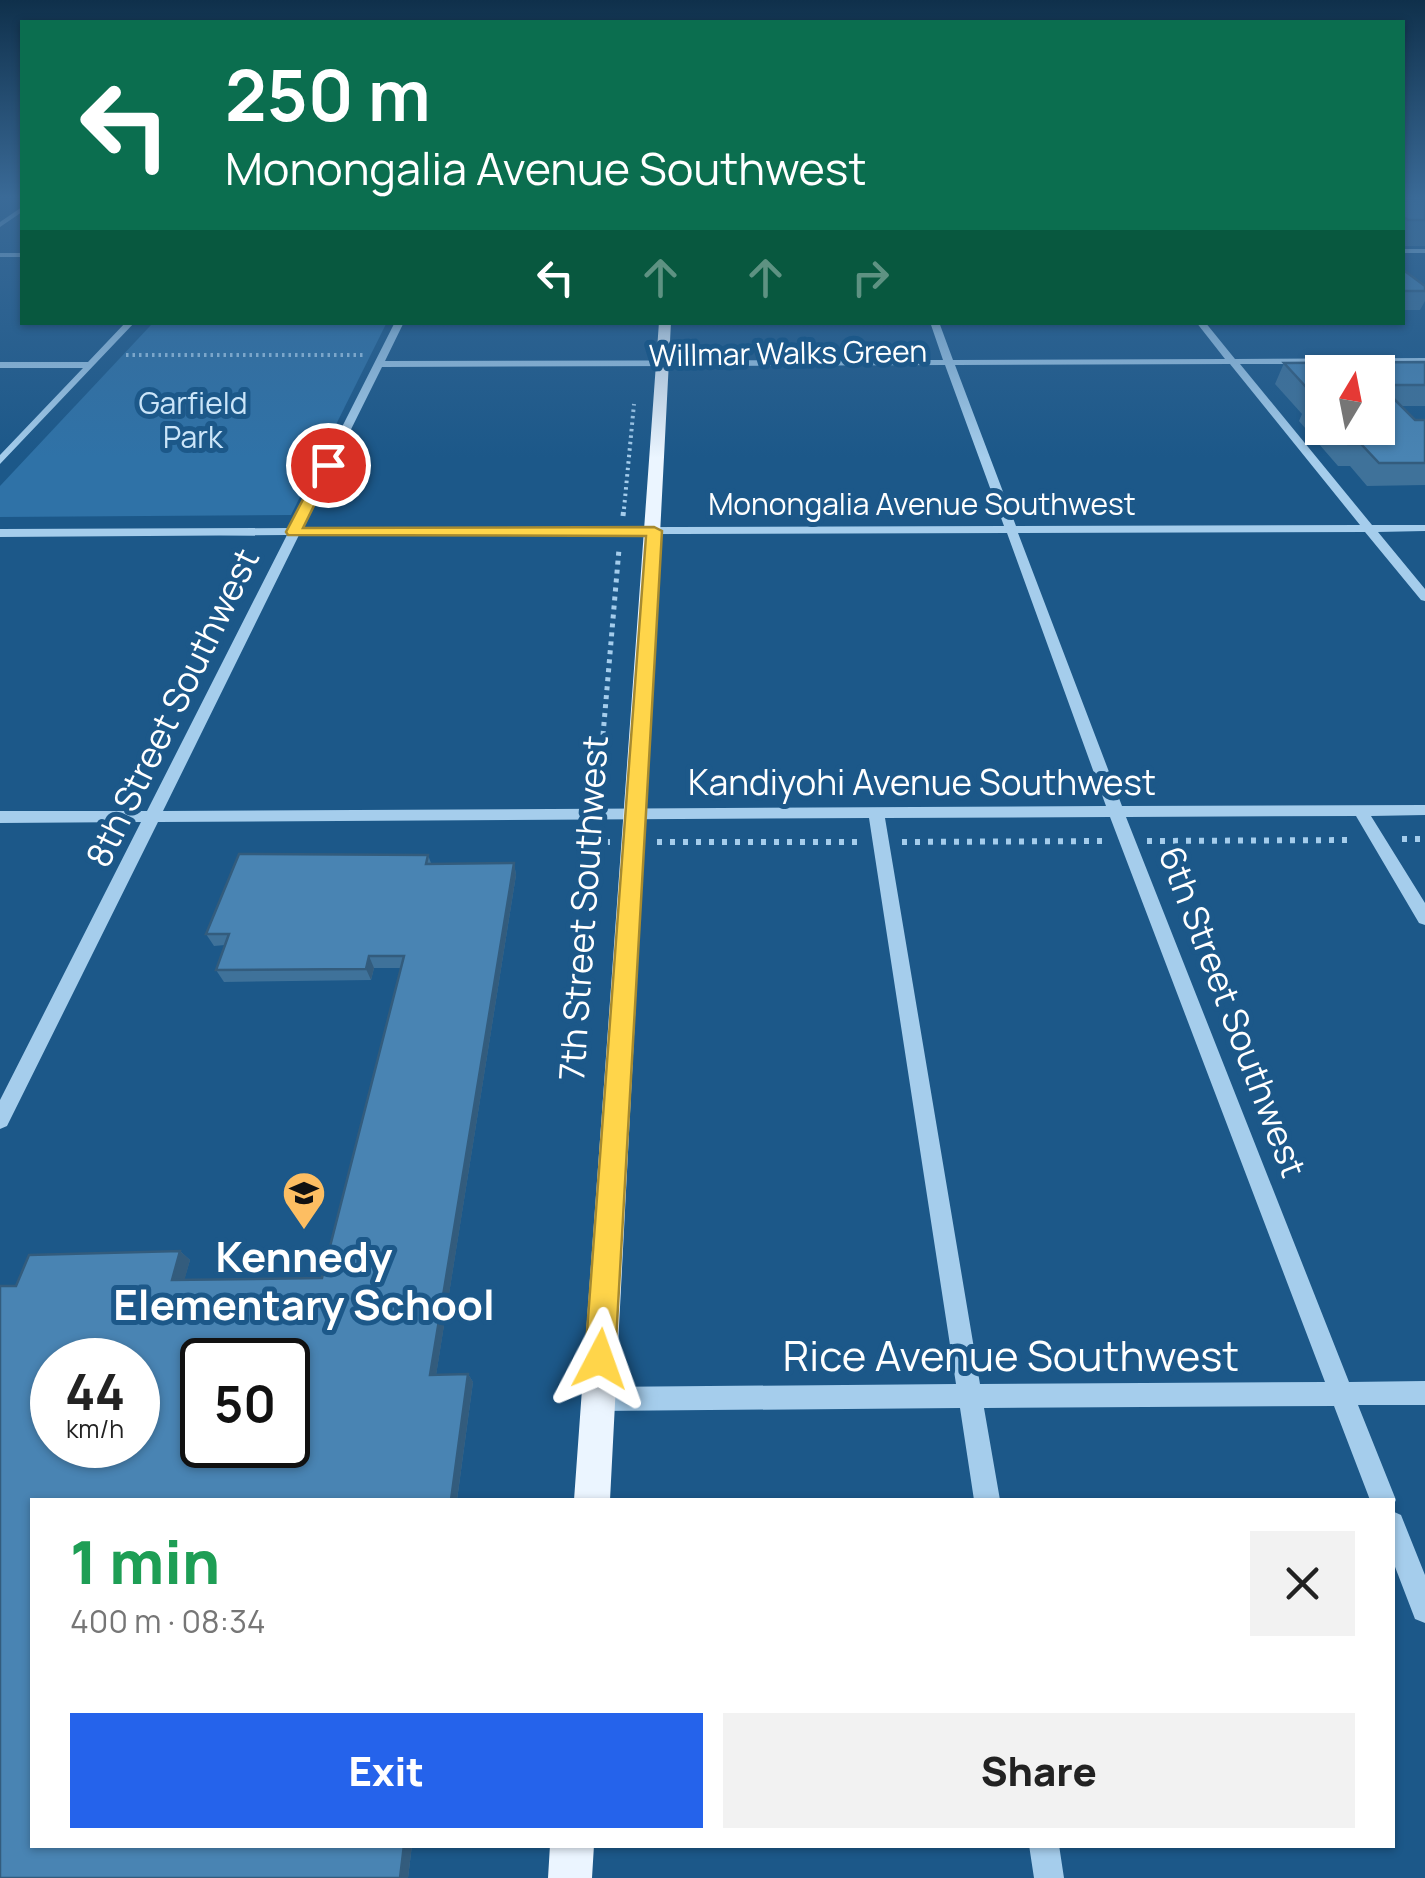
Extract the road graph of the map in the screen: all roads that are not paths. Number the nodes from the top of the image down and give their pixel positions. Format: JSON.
{"nodes":[{"id":1,"x":128,"y":325,"type":"edge"},
{"id":2,"x":398,"y":325,"type":"edge"},
{"id":3,"x":665,"y":325,"type":"edge"},
{"id":4,"x":935,"y":325,"type":"edge"},
{"id":5,"x":1202,"y":325,"type":"edge"},
{"id":6,"x":1425,"y":361,"type":"edge"},
{"id":7,"x":949,"y":362,"type":"junction"},
{"id":8,"x":1232,"y":362,"type":"junction"},
{"id":9,"x":379,"y":364,"type":"junction"},
{"id":10,"x":0,"y":365,"type":"edge"},
{"id":11,"x":90,"y":365,"type":"junction"},
{"id":12,"x":662,"y":369,"type":"junction"},
{"id":13,"x":0,"y":461,"type":"edge"},
{"id":14,"x":1368,"y":528,"type":"junction"},
{"id":15,"x":1425,"y":528,"type":"edge"},
{"id":16,"x":1011,"y":529,"type":"junction"},
{"id":17,"x":654,"y":531,"type":"junction"},
{"id":18,"x":293,"y":532,"type":"junction"},
{"id":19,"x":0,"y":533,"type":"edge"},
{"id":20,"x":1425,"y":597,"type":"edge"},
{"id":21,"x":1360,"y":810,"type":"junction"},
{"id":22,"x":1425,"y":810,"type":"edge"},
{"id":23,"x":1116,"y":812,"type":"junction"},
{"id":24,"x":876,"y":813,"type":"junction"},
{"id":25,"x":634,"y":814,"type":"junction"},
{"id":26,"x":154,"y":815,"type":"junction"},
{"id":27,"x":0,"y":817,"type":"edge"},
{"id":28,"x":1425,"y":918,"type":"edge"},
{"id":29,"x":0,"y":1120,"type":"edge"},
{"id":30,"x":1425,"y":1393,"type":"edge"},
{"id":31,"x":1343,"y":1394,"type":"junction"},
{"id":32,"x":970,"y":1396,"type":"junction"},
{"id":33,"x":598,"y":1399,"type":"junction"},
{"id":34,"x":592,"y":1498,"type":"edge"},
{"id":35,"x":986,"y":1498,"type":"edge"},
{"id":36,"x":1383,"y":1498,"type":"edge"},
{"id":37,"x":1395,"y":1532,"type":"edge"},
{"id":38,"x":1425,"y":1609,"type":"edge"},
{"id":39,"x":572,"y":1848,"type":"edge"},
{"id":40,"x":1044,"y":1848,"type":"edge"},
{"id":41,"x":570,"y":1878,"type":"edge"},
{"id":42,"x":1049,"y":1878,"type":"edge"}],
"edges":[{"from":1,"to":11,"type":"street"},
{"from":2,"to":9,"type":"street","name":"8th Street Southwest"},
{"from":3,"to":12,"type":"main road","name":"7th Street Southwest"},
{"from":4,"to":7,"type":"street","name":"6th Street Southwest"},
{"from":5,"to":8,"type":"street"},
{"from":6,"to":8,"type":"street"},
{"from":7,"to":8,"type":"street"},
{"from":7,"to":12,"type":"street"},
{"from":7,"to":16,"type":"street","name":"6th Street Southwest"},
{"from":8,"to":14,"type":"street"},
{"from":9,"to":12,"type":"street"},
{"from":9,"to":18,"type":"street","name":"8th Street Southwest"},
{"from":10,"to":11,"type":"street"},
{"from":11,"to":13,"type":"street"},
{"from":12,"to":17,"type":"main road","name":"7th Street Southwest"},
{"from":14,"to":15,"type":"street","name":"Monongalia Avenue Southwest"},
{"from":14,"to":16,"type":"street","name":"Monongalia Avenue Southwest"},
{"from":14,"to":20,"type":"street"},
{"from":16,"to":17,"type":"street","name":"Monongalia Avenue Southwest"},
{"from":16,"to":23,"type":"street","name":"6th Street Southwest"},
{"from":17,"to":18,"type":"street","name":"Monongalia Avenue Southwest"},
{"from":17,"to":25,"type":"main road","name":"7th Street Southwest"},
{"from":18,"to":19,"type":"street","name":"Monongalia Avenue Southwest"},
{"from":18,"to":26,"type":"street","name":"8th Street Southwest"},
{"from":21,"to":22,"type":"street","name":"Kandiyohi Avenue Southwest"},
{"from":21,"to":23,"type":"street","name":"Kandiyohi Avenue Southwest"},
{"from":21,"to":28,"type":"street"},
{"from":23,"to":24,"type":"street","name":"Kandiyohi Avenue Southwest"},
{"from":23,"to":31,"type":"street","name":"6th Street Southwest"},
{"from":24,"to":25,"type":"street","name":"Kandiyohi Avenue Southwest"},
{"from":24,"to":32,"type":"street"},
{"from":25,"to":26,"type":"street","name":"Kandiyohi Avenue Southwest"},
{"from":25,"to":33,"type":"main road","name":"7th Street Southwest"},
{"from":26,"to":27,"type":"street","name":"Kandiyohi Avenue Southwest"},
{"from":26,"to":29,"type":"street","name":"8th Street Southwest"},
{"from":30,"to":31,"type":"street","name":"Rice Avenue Southwest"},
{"from":31,"to":32,"type":"street","name":"Rice Avenue Southwest"},
{"from":31,"to":36,"type":"street","name":"6th Street Southwest"},
{"from":32,"to":33,"type":"street","name":"Rice Avenue Southwest"},
{"from":32,"to":35,"type":"street"},
{"from":33,"to":34,"type":"main road","name":"7th Street Southwest"},
{"from":37,"to":38,"type":"street"},
{"from":39,"to":41,"type":"main road"},
{"from":40,"to":42,"type":"street"}]}
